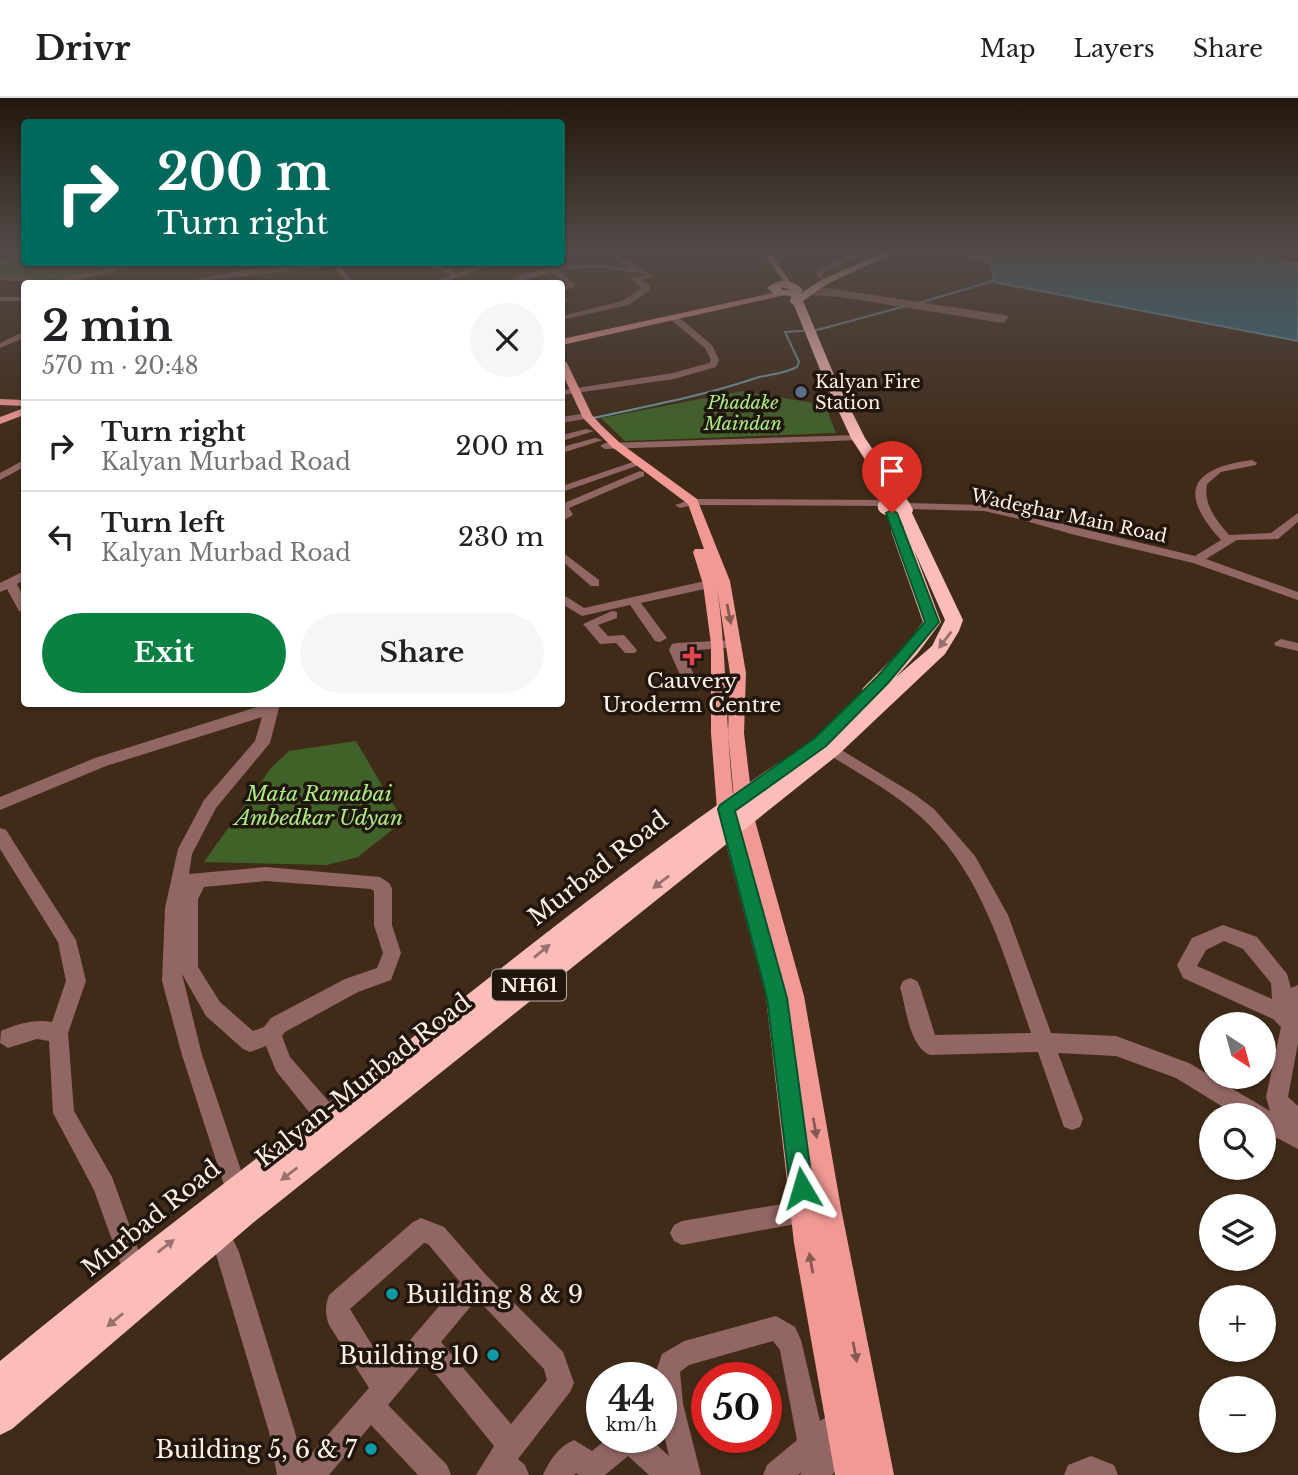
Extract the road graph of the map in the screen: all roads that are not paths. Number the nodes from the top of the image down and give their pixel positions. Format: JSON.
{"nodes":[{"id":1,"x":664,"y":316,"type":"edge"},
{"id":2,"x":798,"y":316,"type":"edge"},
{"id":3,"x":978,"y":316,"type":"edge"},
{"id":4,"x":1000,"y":316,"type":"edge"},
{"id":5,"x":673,"y":317,"type":"joint"},
{"id":6,"x":804,"y":330,"type":"junction"},
{"id":7,"x":0,"y":335,"type":"edge"},
{"id":8,"x":21,"y":336,"type":"edge"},
{"id":9,"x":21,"y":337,"type":"edge"},
{"id":10,"x":565,"y":339,"type":"edge"},
{"id":11,"x":565,"y":339,"type":"edge"},
{"id":12,"x":0,"y":346,"type":"edge"},
{"id":13,"x":567,"y":391,"type":"edge"},
{"id":14,"x":0,"y":404,"type":"edge"},
{"id":15,"x":21,"y":407,"type":"edge"},
{"id":16,"x":21,"y":409,"type":"edge"},
{"id":17,"x":0,"y":421,"type":"edge"},
{"id":18,"x":590,"y":431,"type":"edge"},
{"id":19,"x":565,"y":437,"type":"edge"},
{"id":20,"x":851,"y":437,"type":"junction"},
{"id":21,"x":565,"y":448,"type":"edge"},
{"id":22,"x":1252,"y":463,"type":"dead end"},
{"id":23,"x":21,"y":465,"type":"edge"},
{"id":24,"x":637,"y":468,"type":"junction"},
{"id":25,"x":0,"y":477,"type":"edge"},
{"id":26,"x":565,"y":488,"type":"edge"},
{"id":27,"x":687,"y":503,"type":"junction"},
{"id":28,"x":565,"y":506,"type":"edge"},
{"id":29,"x":901,"y":508,"type":"junction"},
{"id":30,"x":1298,"y":515,"type":"edge"},
{"id":31,"x":1227,"y":539,"type":"junction"},
{"id":32,"x":565,"y":558,"type":"edge"},
{"id":33,"x":1196,"y":560,"type":"junction"},
{"id":34,"x":21,"y":577,"type":"edge"},
{"id":35,"x":716,"y":582,"type":"junction"},
{"id":36,"x":595,"y":583,"type":"dead end"},
{"id":37,"x":5,"y":586,"type":"edge"},
{"id":38,"x":1298,"y":596,"type":"edge"},
{"id":39,"x":565,"y":600,"type":"edge"},
{"id":40,"x":635,"y":604,"type":"junction"},
{"id":41,"x":21,"y":605,"type":"edge"},
{"id":42,"x":587,"y":617,"type":"junction"},
{"id":43,"x":660,"y":638,"type":"dead end"},
{"id":44,"x":1281,"y":643,"type":"dead end"},
{"id":45,"x":718,"y":644,"type":"junction"},
{"id":46,"x":735,"y":644,"type":"junction"},
{"id":47,"x":1298,"y":647,"type":"edge"},
{"id":48,"x":630,"y":650,"type":"dead end"},
{"id":49,"x":688,"y":677,"type":"dead end"},
{"id":50,"x":270,"y":707,"type":"edge"},
{"id":51,"x":273,"y":707,"type":"edge"},
{"id":52,"x":728,"y":733,"type":"junction"},
{"id":53,"x":826,"y":745,"type":"junction"},
{"id":54,"x":0,"y":804,"type":"edge"},
{"id":55,"x":736,"y":813,"type":"junction"},
{"id":56,"x":0,"y":835,"type":"edge"},
{"id":57,"x":188,"y":882,"type":"junction"},
{"id":58,"x":910,"y":987,"type":"dead end"},
{"id":59,"x":1298,"y":994,"type":"edge"},
{"id":60,"x":486,"y":1007,"type":"junction"},
{"id":61,"x":1286,"y":1018,"type":"junction"},
{"id":62,"x":58,"y":1033,"type":"junction"},
{"id":63,"x":271,"y":1034,"type":"junction"},
{"id":64,"x":8,"y":1038,"type":"dead end"},
{"id":65,"x":1045,"y":1042,"type":"junction"},
{"id":66,"x":1199,"y":1076,"type":"edge"},
{"id":67,"x":1227,"y":1089,"type":"edge"},
{"id":68,"x":1242,"y":1103,"type":"edge"},
{"id":69,"x":1274,"y":1103,"type":"edge"},
{"id":70,"x":1276,"y":1116,"type":"edge"},
{"id":71,"x":1072,"y":1119,"type":"dead end"},
{"id":72,"x":1298,"y":1119,"type":"edge"},
{"id":73,"x":331,"y":1120,"type":"junction"},
{"id":74,"x":1276,"y":1121,"type":"edge"},
{"id":75,"x":1298,"y":1138,"type":"edge"},
{"id":76,"x":240,"y":1200,"type":"junction"},
{"id":77,"x":816,"y":1209,"type":"junction"},
{"id":78,"x":214,"y":1221,"type":"junction"},
{"id":79,"x":682,"y":1233,"type":"dead end"},
{"id":80,"x":134,"y":1271,"type":"junction"},
{"id":81,"x":478,"y":1285,"type":"junction"},
{"id":82,"x":425,"y":1342,"type":"junction"},
{"id":83,"x":0,"y":1383,"type":"edge"},
{"id":84,"x":378,"y":1398,"type":"junction"},
{"id":85,"x":0,"y":1417,"type":"edge"},
{"id":86,"x":867,"y":1418,"type":"junction"},
{"id":87,"x":842,"y":1431,"type":"junction"},
{"id":88,"x":812,"y":1446,"type":"junction"},
{"id":89,"x":504,"y":1465,"type":"edge"},
{"id":90,"x":308,"y":1474,"type":"edge"},
{"id":91,"x":437,"y":1475,"type":"edge"},
{"id":92,"x":556,"y":1475,"type":"edge"},
{"id":93,"x":669,"y":1475,"type":"edge"},
{"id":94,"x":687,"y":1475,"type":"edge"},
{"id":95,"x":777,"y":1475,"type":"edge"},
{"id":96,"x":814,"y":1475,"type":"edge"},
{"id":97,"x":850,"y":1475,"type":"edge"},
{"id":98,"x":879,"y":1475,"type":"edge"},
{"id":99,"x":1078,"y":1475,"type":"edge"},
{"id":100,"x":1104,"y":1475,"type":"edge"}],
"edges":[{"from":1,"to":10,"type":"main road"},
{"from":2,"to":6,"type":"highway","number":"NH61"},
{"from":3,"to":4,"type":"street"},
{"from":5,"to":11,"type":"main road"},
{"from":5,"to":13,"type":"street"},
{"from":6,"to":20,"type":"highway","number":"NH61"},
{"from":6,"to":20,"type":"highway","number":"NH61"},
{"from":7,"to":8,"type":"street"},
{"from":9,"to":12,"type":"street"},
{"from":13,"to":18,"type":"main road"},
{"from":14,"to":15,"type":"main road"},
{"from":16,"to":17,"type":"main road"},
{"from":18,"to":19,"type":"street"},
{"from":18,"to":20,"type":"street"},
{"from":18,"to":21,"type":"street"},
{"from":18,"to":24,"type":"main road"},
{"from":20,"to":29,"type":"highway","number":"NH61"},
{"from":22,"to":31,"type":"street"},
{"from":23,"to":25,"type":"street"},
{"from":24,"to":26,"type":"street"},
{"from":24,"to":27,"type":"main road"},
{"from":24,"to":28,"type":"street"},
{"from":27,"to":29,"type":"street","name":"Wadeghar Main Road"},
{"from":27,"to":35,"type":"main road"},
{"from":29,"to":33,"type":"street","name":"Wadeghar Main Road"},
{"from":29,"to":53,"type":"highway","number":"NH61"},
{"from":30,"to":31,"type":"street"},
{"from":31,"to":33,"type":"street"},
{"from":32,"to":36,"type":"street"},
{"from":33,"to":38,"type":"street","name":"Wadeghar Main Road"},
{"from":34,"to":37,"type":"street"},
{"from":35,"to":40,"type":"street"},
{"from":35,"to":45,"type":"main road"},
{"from":35,"to":46,"type":"main road","one_way":true},
{"from":37,"to":41,"type":"street"},
{"from":39,"to":42,"type":"street"},
{"from":40,"to":42,"type":"street"},
{"from":40,"to":43,"type":"street"},
{"from":42,"to":48,"type":"street"},
{"from":44,"to":47,"type":"street"},
{"from":45,"to":46,"type":"street"},
{"from":45,"to":49,"type":"street"},
{"from":45,"to":52,"type":"main road"},
{"from":46,"to":52,"type":"main road"},
{"from":50,"to":54,"type":"street"},
{"from":51,"to":57,"type":"street"},
{"from":52,"to":55,"type":"main road"},
{"from":52,"to":55,"type":"main road"},
{"from":53,"to":55,"type":"highway","number":"NH61"},
{"from":53,"to":65,"type":"street"},
{"from":55,"to":60,"type":"highway","name":"Murbad Road","number":"NH61"},
{"from":55,"to":77,"type":"main road"},
{"from":56,"to":62,"type":"street"},
{"from":57,"to":63,"type":"street"},
{"from":57,"to":63,"type":"street"},
{"from":57,"to":76,"type":"street"},
{"from":58,"to":65,"type":"street"},
{"from":59,"to":61,"type":"street"},
{"from":60,"to":73,"type":"highway","name":"Murbad Road","number":"NH61"},
{"from":60,"to":76,"type":"highway","name":"Kalyan-Murbad Road","number":"NH61","one_way":true},
{"from":61,"to":61,"type":"street"},
{"from":61,"to":69,"type":"street"},
{"from":62,"to":64,"type":"street"},
{"from":62,"to":80,"type":"street"},
{"from":63,"to":73,"type":"street"},
{"from":65,"to":66,"type":"street"},
{"from":65,"to":71,"type":"street"},
{"from":67,"to":68,"type":"street"},
{"from":70,"to":72,"type":"street"},
{"from":73,"to":76,"type":"highway","name":"Murbad Road","number":"NH61"},
{"from":74,"to":75,"type":"street"},
{"from":76,"to":78,"type":"highway","name":"Murbad Road","number":"NH61"},
{"from":77,"to":79,"type":"street"},
{"from":77,"to":86,"type":"main road","one_way":true},
{"from":87,"to":77,"type":"main road","one_way":true},
{"from":80,"to":78,"type":"highway","name":"Murbad Road","number":"NH61","one_way":true},
{"from":78,"to":85,"type":"highway","number":"NH61","one_way":true},
{"from":78,"to":90,"type":"street"},
{"from":80,"to":83,"type":"highway","name":"Murbad Road","number":"NH61"},
{"from":81,"to":82,"type":"street"},
{"from":81,"to":84,"type":"street"},
{"from":81,"to":89,"type":"street"},
{"from":82,"to":84,"type":"street"},
{"from":82,"to":89,"type":"street"},
{"from":84,"to":90,"type":"street"},
{"from":84,"to":91,"type":"street"},
{"from":86,"to":87,"type":"street"},
{"from":86,"to":98,"type":"main road"},
{"from":87,"to":88,"type":"street"},
{"from":87,"to":96,"type":"street"},
{"from":87,"to":97,"type":"main road"},
{"from":88,"to":94,"type":"street"},
{"from":88,"to":95,"type":"street"},
{"from":92,"to":93,"type":"street"},
{"from":99,"to":100,"type":"street"}]}
